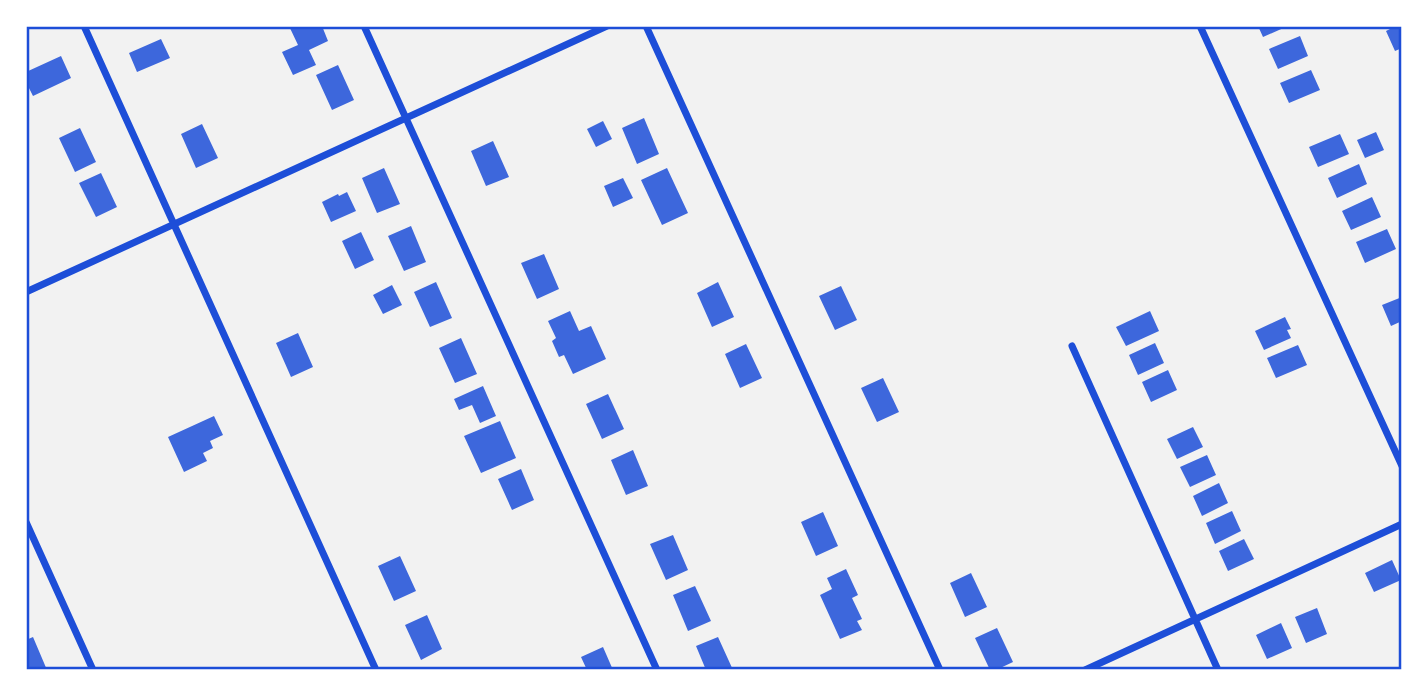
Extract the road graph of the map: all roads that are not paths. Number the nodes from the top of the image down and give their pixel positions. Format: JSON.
{"nodes":[{"id":1,"x":84,"y":26,"type":"edge"},
{"id":2,"x":364,"y":26,"type":"edge"},
{"id":3,"x":607,"y":26,"type":"edge"},
{"id":4,"x":646,"y":26,"type":"edge"},
{"id":5,"x":1200,"y":26,"type":"edge"},
{"id":6,"x":406,"y":119,"type":"junction"},
{"id":7,"x":174,"y":224,"type":"junction"},
{"id":8,"x":26,"y":292,"type":"edge"},
{"id":9,"x":1072,"y":346,"type":"dead end"},
{"id":10,"x":1402,"y":466,"type":"edge"},
{"id":11,"x":26,"y":522,"type":"edge"},
{"id":12,"x":1402,"y":524,"type":"edge"},
{"id":13,"x":1195,"y":619,"type":"junction"},
{"id":14,"x":93,"y":670,"type":"edge"},
{"id":15,"x":376,"y":670,"type":"edge"},
{"id":16,"x":657,"y":670,"type":"edge"},
{"id":17,"x":940,"y":670,"type":"edge"},
{"id":18,"x":1085,"y":670,"type":"edge"},
{"id":19,"x":1217,"y":670,"type":"edge"}],
"edges":[{"from":1,"to":7,"type":"street"},
{"from":2,"to":6,"type":"street"},
{"from":3,"to":6,"type":"street"},
{"from":4,"to":17,"type":"street"},
{"from":5,"to":10,"type":"street"},
{"from":6,"to":7,"type":"street"},
{"from":6,"to":16,"type":"street"},
{"from":7,"to":8,"type":"street"},
{"from":7,"to":15,"type":"street"},
{"from":9,"to":13,"type":"street"},
{"from":11,"to":14,"type":"street"},
{"from":12,"to":13,"type":"street"},
{"from":13,"to":18,"type":"street"},
{"from":13,"to":19,"type":"street"}]}
